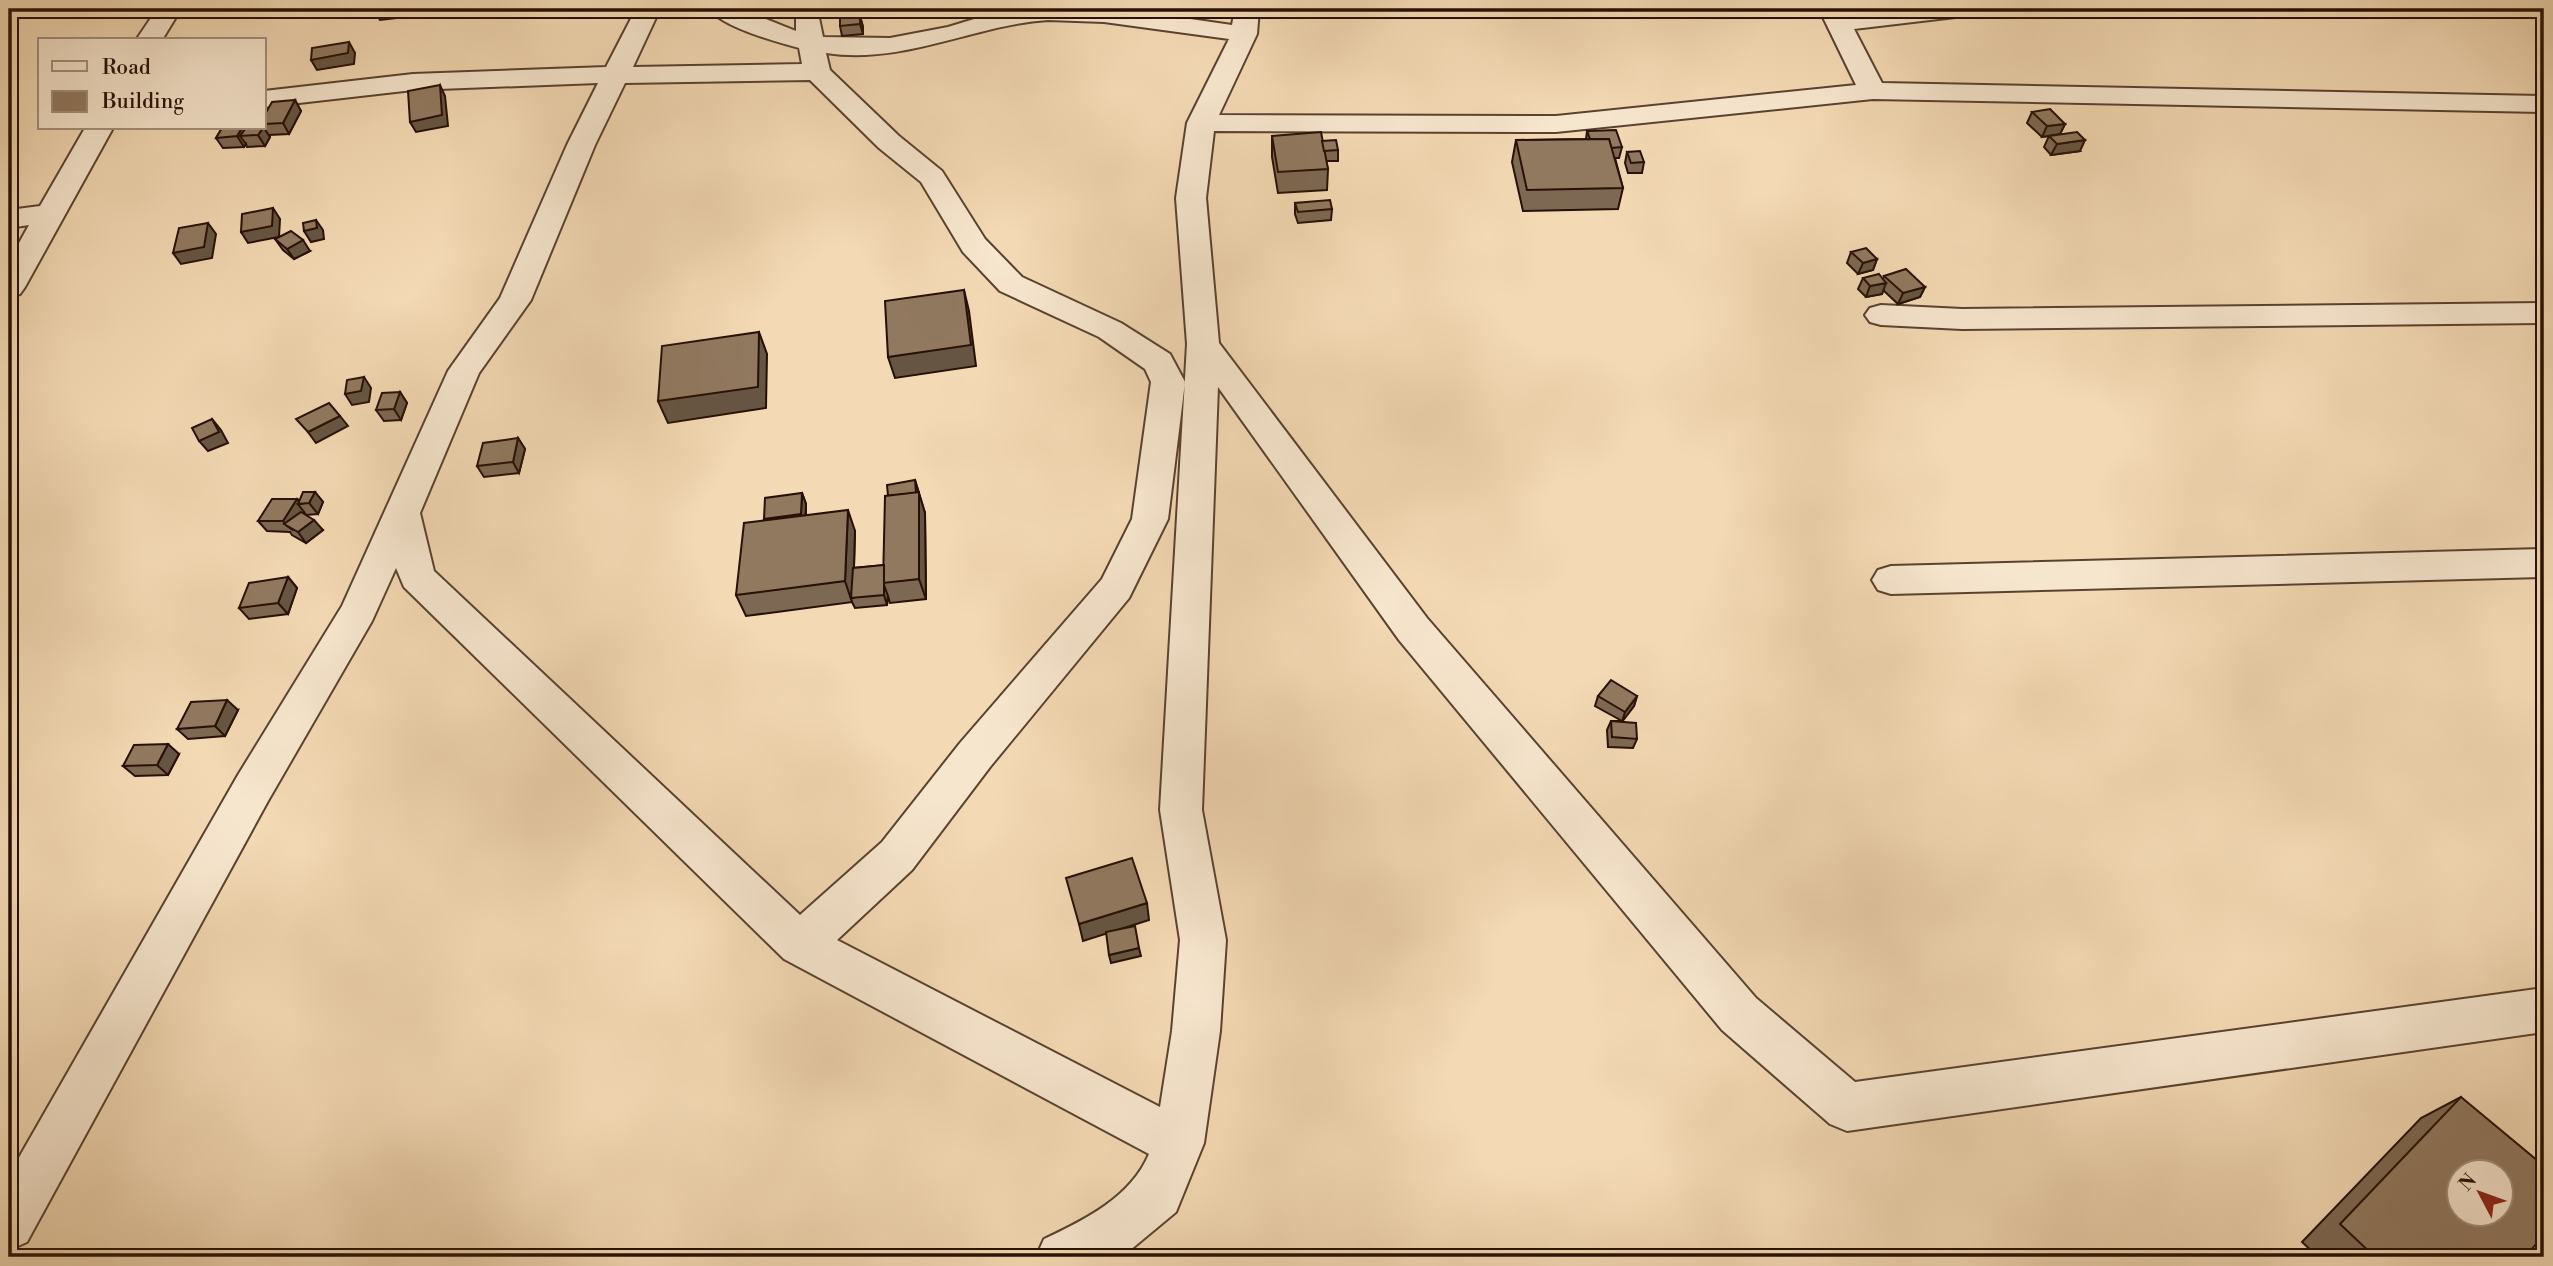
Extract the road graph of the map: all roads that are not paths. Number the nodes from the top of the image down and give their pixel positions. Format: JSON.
{"nodes":[{"id":1,"x":169,"y":9,"type":"edge"},
{"id":2,"x":648,"y":9,"type":"edge"},
{"id":3,"x":722,"y":9,"type":"edge"},
{"id":4,"x":808,"y":9,"type":"edge"},
{"id":5,"x":1964,"y":9,"type":"edge"},
{"id":6,"x":1835,"y":16,"type":"edge"},
{"id":7,"x":1246,"y":22,"type":"edge"},
{"id":8,"x":150,"y":38,"type":"edge"},
{"id":9,"x":814,"y":58,"type":"junction"},
{"id":10,"x":615,"y":74,"type":"junction"},
{"id":11,"x":1872,"y":91,"type":"junction"},
{"id":12,"x":266,"y":99,"type":"edge"},
{"id":13,"x":2544,"y":104,"type":"edge"},
{"id":14,"x":1201,"y":123,"type":"junction"},
{"id":15,"x":98,"y":130,"type":"edge"},
{"id":16,"x":52,"y":214,"type":"junction"},
{"id":17,"x":9,"y":219,"type":"edge"},
{"id":18,"x":9,"y":287,"type":"edge"},
{"id":19,"x":2544,"y":313,"type":"edge"},
{"id":20,"x":1881,"y":315,"type":"dead end"},
{"id":21,"x":1203,"y":344,"type":"junction"},
{"id":22,"x":402,"y":514,"type":"junction"},
{"id":23,"x":2544,"y":563,"type":"edge"},
{"id":24,"x":1891,"y":580,"type":"dead end"},
{"id":25,"x":800,"y":944,"type":"junction"},
{"id":26,"x":2544,"y":1010,"type":"edge"},
{"id":27,"x":1179,"y":1143,"type":"junction"},
{"id":28,"x":9,"y":1224,"type":"edge"},
{"id":29,"x":1062,"y":1257,"type":"edge"}],
"edges":[{"from":1,"to":8,"type":"street"},
{"from":2,"to":10,"type":"street"},
{"from":3,"to":9,"type":"street"},
{"from":4,"to":9,"type":"street"},
{"from":5,"to":6,"type":"street"},
{"from":6,"to":11,"type":"street"},
{"from":7,"to":9,"type":"street"},
{"from":7,"to":14,"type":"street"},
{"from":9,"to":10,"type":"street"},
{"from":9,"to":25,"type":"street"},
{"from":10,"to":12,"type":"street"},
{"from":10,"to":22,"type":"street"},
{"from":11,"to":13,"type":"street"},
{"from":11,"to":14,"type":"street"},
{"from":14,"to":21,"type":"street"},
{"from":15,"to":16,"type":"street"},
{"from":16,"to":17,"type":"street"},
{"from":16,"to":18,"type":"street"},
{"from":19,"to":20,"type":"street"},
{"from":21,"to":26,"type":"street"},
{"from":21,"to":27,"type":"street"},
{"from":22,"to":25,"type":"street"},
{"from":22,"to":28,"type":"street"},
{"from":23,"to":24,"type":"street"},
{"from":25,"to":27,"type":"street"},
{"from":27,"to":29,"type":"street"}]}
